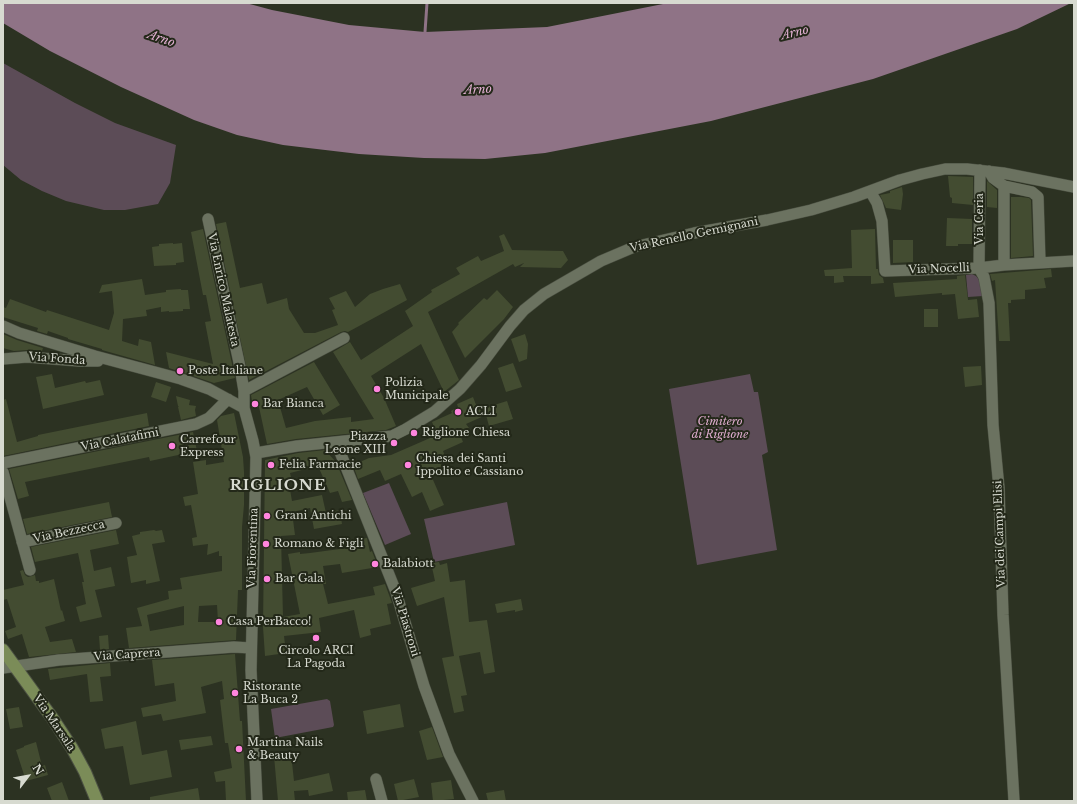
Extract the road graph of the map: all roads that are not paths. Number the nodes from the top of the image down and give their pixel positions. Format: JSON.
{"nodes":[{"id":1,"x":985,"y":171,"type":"junction"},
{"id":2,"x":1004,"y":186,"type":"junction"},
{"id":3,"x":1074,"y":187,"type":"edge"},
{"id":4,"x":870,"y":191,"type":"junction"},
{"id":5,"x":208,"y":219,"type":"dead end"},
{"id":6,"x":1074,"y":261,"type":"edge"},
{"id":7,"x":1040,"y":262,"type":"junction"},
{"id":8,"x":1004,"y":265,"type":"junction"},
{"id":9,"x":980,"y":268,"type":"junction"},
{"id":10,"x":3,"y":326,"type":"edge"},
{"id":11,"x":344,"y":338,"type":"dead end"},
{"id":12,"x":3,"y":359,"type":"edge"},
{"id":13,"x":111,"y":361,"type":"junction"},
{"id":14,"x":244,"y":391,"type":"junction"},
{"id":15,"x":228,"y":399,"type":"junction"},
{"id":16,"x":244,"y":408,"type":"junction"},
{"id":17,"x":336,"y":442,"type":"junction"},
{"id":18,"x":256,"y":453,"type":"junction"},
{"id":19,"x":3,"y":463,"type":"edge"},
{"id":20,"x":3,"y":472,"type":"edge"},
{"id":21,"x":116,"y":522,"type":"dead end"},
{"id":22,"x":22,"y":542,"type":"junction"},
{"id":23,"x":30,"y":570,"type":"dead end"},
{"id":24,"x":251,"y":648,"type":"junction"},
{"id":25,"x":3,"y":650,"type":"edge"},
{"id":26,"x":15,"y":667,"type":"junction"},
{"id":27,"x":3,"y":668,"type":"edge"},
{"id":28,"x":376,"y":779,"type":"dead end"},
{"id":29,"x":97,"y":801,"type":"edge"},
{"id":30,"x":256,"y":801,"type":"edge"},
{"id":31,"x":382,"y":801,"type":"edge"},
{"id":32,"x":473,"y":801,"type":"edge"},
{"id":33,"x":1014,"y":801,"type":"edge"}],
"edges":[{"from":1,"to":2,"type":"street"},
{"from":1,"to":3,"type":"street","name":"Via Renello Gemignani"},
{"from":1,"to":4,"type":"street","name":"Via Renello Gemignani"},
{"from":1,"to":9,"type":"street","name":"Via Ceria"},
{"from":2,"to":7,"type":"street"},
{"from":2,"to":8,"type":"street"},
{"from":4,"to":9,"type":"street","name":"Via Nocelli"},
{"from":4,"to":17,"type":"street","name":"Via Renello Gemignani"},
{"from":5,"to":14,"type":"street","name":"Via Enrico Malatesta"},
{"from":6,"to":7,"type":"street","name":"Via Nocelli"},
{"from":7,"to":8,"type":"street","name":"Via Nocelli"},
{"from":8,"to":9,"type":"street","name":"Via Nocelli"},
{"from":9,"to":33,"type":"street","name":"Via dei Campi Elisi"},
{"from":10,"to":13,"type":"street"},
{"from":11,"to":14,"type":"street"},
{"from":12,"to":13,"type":"street","name":"Via Fonda"},
{"from":13,"to":15,"type":"street"},
{"from":14,"to":16,"type":"street","name":"Via Enrico Malatesta"},
{"from":15,"to":16,"type":"street"},
{"from":15,"to":19,"type":"street","name":"Via Calatafimi"},
{"from":16,"to":18,"type":"street","name":"Via Fiorentina"},
{"from":17,"to":18,"type":"street","name":"Via Renello Gemignani"},
{"from":17,"to":32,"type":"street","name":"Via Piastroni"},
{"from":18,"to":24,"type":"street","name":"Via Fiorentina"},
{"from":20,"to":22,"type":"street"},
{"from":21,"to":22,"type":"street","name":"Via Bezzecca"},
{"from":22,"to":23,"type":"street"},
{"from":24,"to":26,"type":"street","name":"Via Caprera"},
{"from":24,"to":30,"type":"street","name":"Via Fiorentina"},
{"from":25,"to":26,"type":"main road","name":"Via Marsala"},
{"from":26,"to":27,"type":"street","name":"Via Caprera"},
{"from":26,"to":29,"type":"main road","name":"Via Marsala"},
{"from":28,"to":31,"type":"street"}]}
